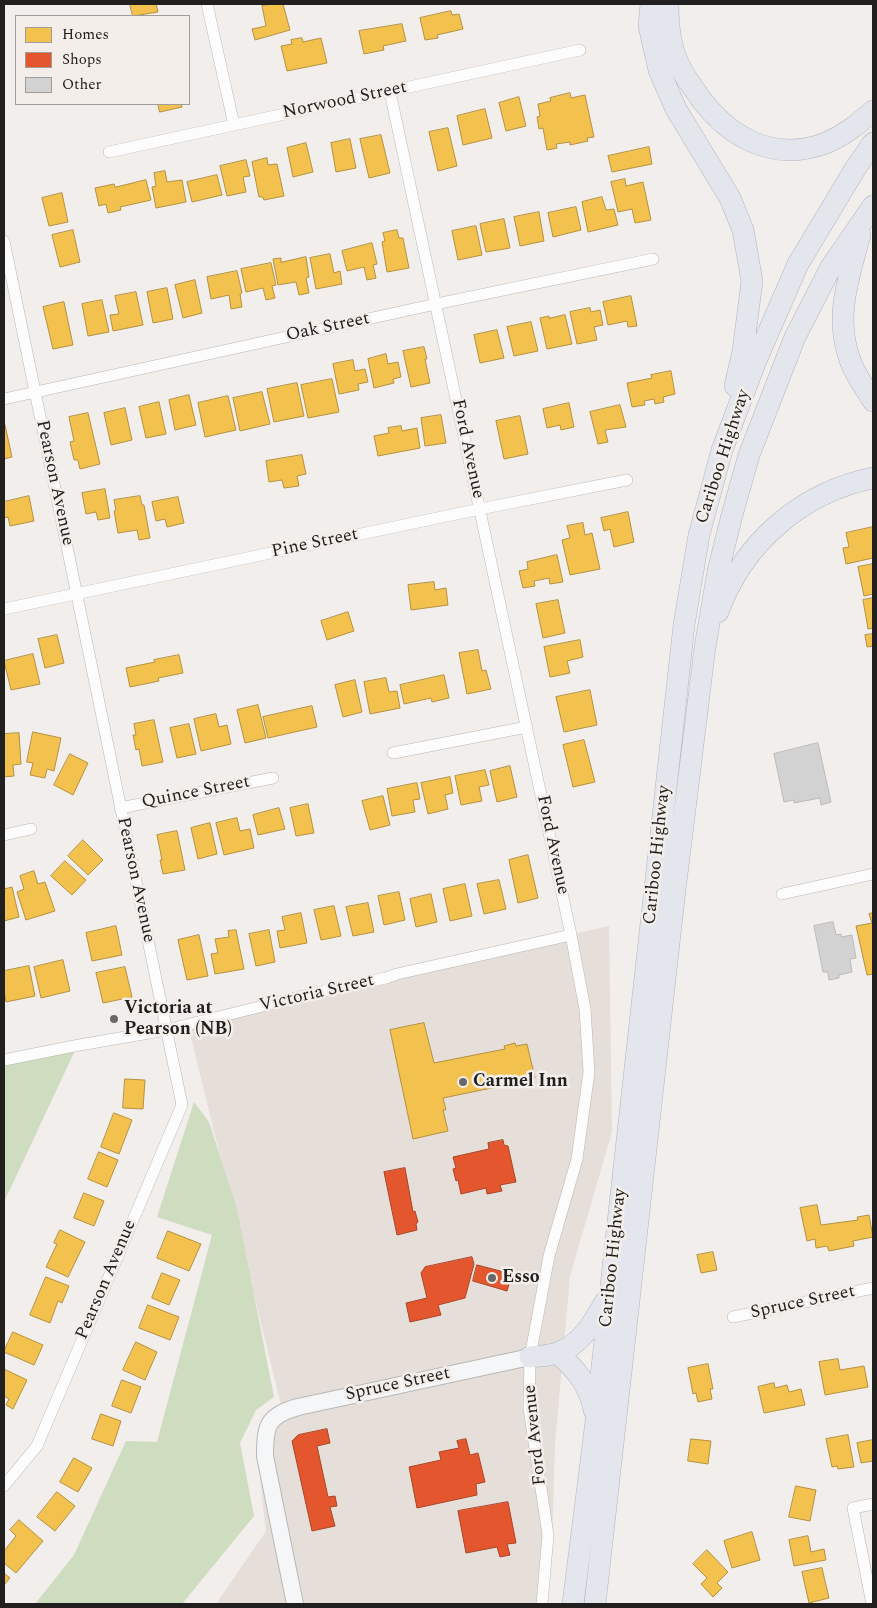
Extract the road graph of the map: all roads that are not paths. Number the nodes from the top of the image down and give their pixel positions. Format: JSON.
{"nodes":[{"id":1,"x":207,"y":4,"type":"edge"},
{"id":2,"x":651,"y":4,"type":"edge"},
{"id":3,"x":668,"y":4,"type":"edge"},
{"id":4,"x":580,"y":50,"type":"dead end"},
{"id":5,"x":390,"y":92,"type":"junction"},
{"id":6,"x":873,"y":111,"type":"edge"},
{"id":7,"x":234,"y":125,"type":"junction"},
{"id":8,"x":873,"y":143,"type":"edge"},
{"id":9,"x":109,"y":152,"type":"dead end"},
{"id":10,"x":868,"y":214,"type":"edge"},
{"id":11,"x":4,"y":241,"type":"edge"},
{"id":12,"x":652,"y":259,"type":"dead end"},
{"id":13,"x":436,"y":304,"type":"junction"},
{"id":14,"x":35,"y":392,"type":"junction"},
{"id":15,"x":4,"y":399,"type":"edge"},
{"id":16,"x":873,"y":400,"type":"edge"},
{"id":17,"x":722,"y":450,"type":"junction"},
{"id":18,"x":873,"y":478,"type":"edge"},
{"id":19,"x":627,"y":480,"type":"dead end"},
{"id":20,"x":480,"y":509,"type":"junction"},
{"id":21,"x":76,"y":594,"type":"junction"},
{"id":22,"x":4,"y":609,"type":"edge"},
{"id":23,"x":705,"y":647,"type":"junction"},
{"id":24,"x":527,"y":727,"type":"junction"},
{"id":25,"x":393,"y":753,"type":"dead end"},
{"id":26,"x":273,"y":778,"type":"dead end"},
{"id":27,"x":120,"y":808,"type":"junction"},
{"id":28,"x":31,"y":829,"type":"dead end"},
{"id":29,"x":4,"y":834,"type":"edge"},
{"id":30,"x":873,"y":874,"type":"edge"},
{"id":31,"x":782,"y":894,"type":"dead end"},
{"id":32,"x":571,"y":935,"type":"junction"},
{"id":33,"x":166,"y":1030,"type":"junction"},
{"id":34,"x":4,"y":1060,"type":"edge"},
{"id":35,"x":873,"y":1288,"type":"edge"},
{"id":36,"x":609,"y":1294,"type":"junction"},
{"id":37,"x":733,"y":1317,"type":"dead end"},
{"id":38,"x":558,"y":1353,"type":"junction"},
{"id":39,"x":530,"y":1357,"type":"junction"},
{"id":40,"x":596,"y":1421,"type":"junction"},
{"id":41,"x":4,"y":1486,"type":"edge"},
{"id":42,"x":873,"y":1504,"type":"edge"},
{"id":43,"x":295,"y":1604,"type":"edge"},
{"id":44,"x":542,"y":1604,"type":"edge"},
{"id":45,"x":573,"y":1604,"type":"edge"},
{"id":46,"x":594,"y":1604,"type":"edge"},
{"id":47,"x":872,"y":1604,"type":"edge"}],
"edges":[{"from":1,"to":7,"type":"street"},
{"from":2,"to":17,"type":"highway"},
{"from":3,"to":6,"type":"highway"},
{"from":4,"to":5,"type":"street","name":"Norwood Street"},
{"from":5,"to":7,"type":"street","name":"Norwood Street"},
{"from":5,"to":13,"type":"street","name":"Ford Avenue"},
{"from":7,"to":9,"type":"street","name":"Norwood Street"},
{"from":8,"to":17,"type":"highway","name":"Cariboo Highway"},
{"from":10,"to":16,"type":"highway"},
{"from":10,"to":23,"type":"highway","name":"Cariboo Highway"},
{"from":11,"to":14,"type":"street","name":"Pearson Avenue"},
{"from":12,"to":13,"type":"street","name":"Oak Street"},
{"from":13,"to":14,"type":"street","name":"Oak Street"},
{"from":13,"to":20,"type":"street","name":"Ford Avenue"},
{"from":14,"to":15,"type":"street","name":"Oak Street"},
{"from":14,"to":21,"type":"street","name":"Pearson Avenue"},
{"from":17,"to":36,"type":"highway","name":"Cariboo Highway"},
{"from":18,"to":23,"type":"highway"},
{"from":19,"to":20,"type":"street","name":"Pine Street"},
{"from":20,"to":21,"type":"street","name":"Pine Street"},
{"from":20,"to":24,"type":"street","name":"Ford Avenue"},
{"from":21,"to":22,"type":"street","name":"Pine Street"},
{"from":21,"to":27,"type":"street","name":"Pearson Avenue"},
{"from":23,"to":46,"type":"highway","name":"Cariboo Highway"},
{"from":24,"to":25,"type":"street"},
{"from":24,"to":32,"type":"street","name":"Ford Avenue"},
{"from":26,"to":27,"type":"street","name":"Quince Street"},
{"from":27,"to":33,"type":"street","name":"Pearson Avenue"},
{"from":28,"to":29,"type":"street"},
{"from":30,"to":31,"type":"street"},
{"from":32,"to":33,"type":"street","name":"Victoria Street"},
{"from":32,"to":39,"type":"street","name":"Ford Avenue"},
{"from":33,"to":34,"type":"street","name":"Victoria Street"},
{"from":33,"to":41,"type":"street","name":"Pearson Avenue"},
{"from":35,"to":37,"type":"street","name":"Spruce Street"},
{"from":36,"to":38,"type":"highway"},
{"from":36,"to":40,"type":"highway","name":"Cariboo Highway"},
{"from":38,"to":39,"type":"highway"},
{"from":38,"to":40,"type":"highway"},
{"from":39,"to":43,"type":"street","name":"Spruce Street"},
{"from":39,"to":44,"type":"street","name":"Ford Avenue"},
{"from":40,"to":45,"type":"highway","name":"Cariboo Highway"},
{"from":42,"to":47,"type":"street"}]}
